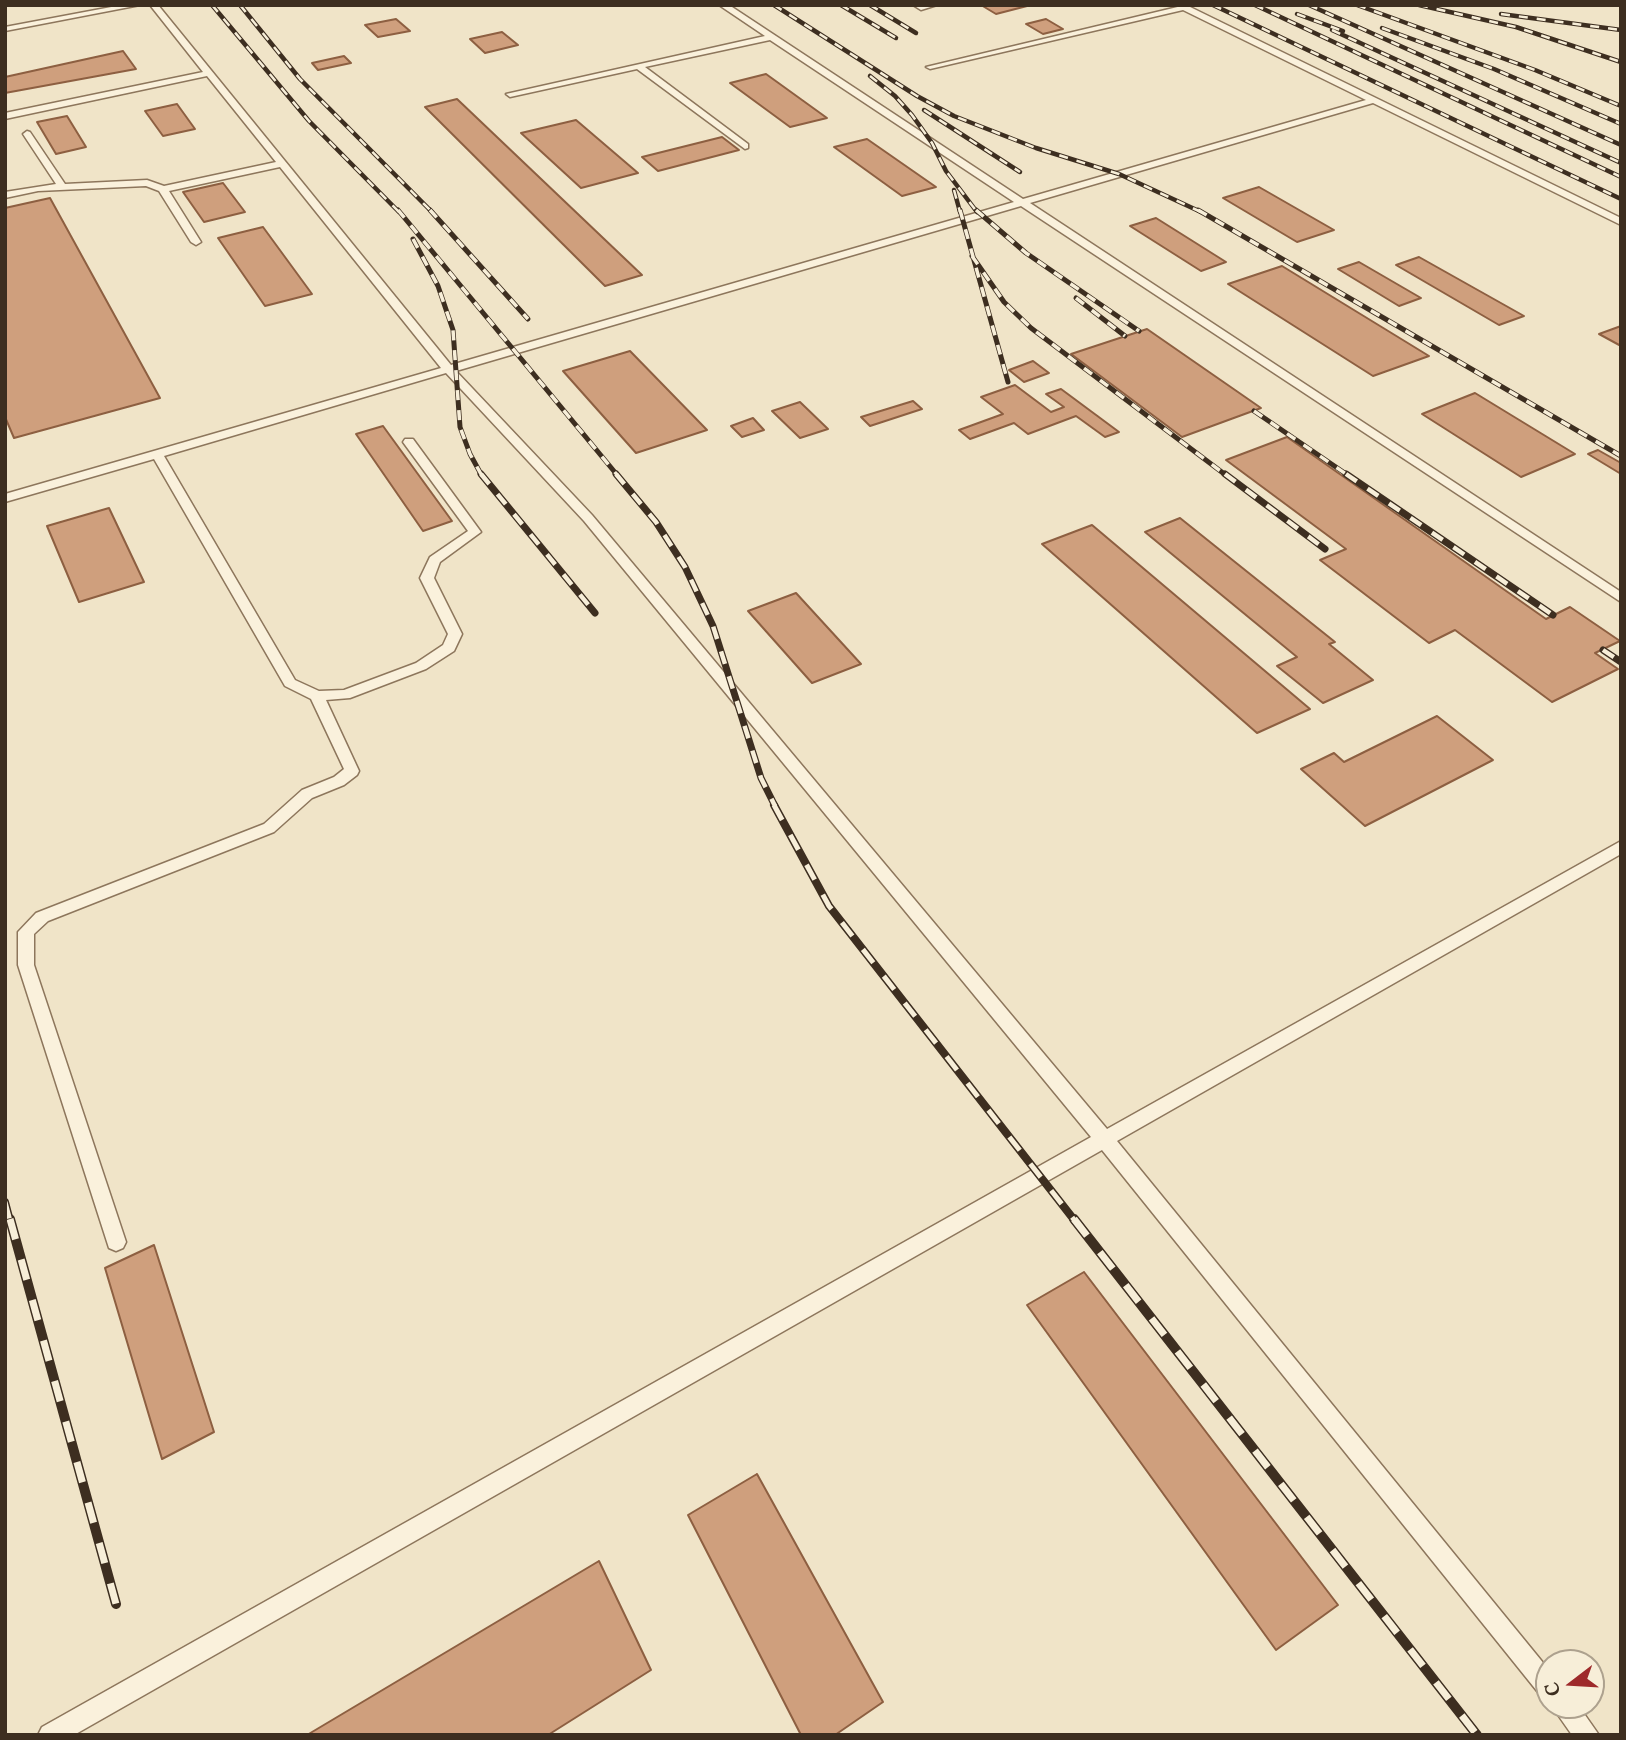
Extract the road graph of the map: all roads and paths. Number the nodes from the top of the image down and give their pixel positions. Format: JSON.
{"nodes":[{"id":1,"x":136,"y":5,"type":"edge"},
{"id":2,"x":154,"y":5,"type":"edge"},
{"id":3,"x":723,"y":5,"type":"edge"},
{"id":4,"x":917,"y":5,"type":"edge"},
{"id":5,"x":933,"y":5,"type":"edge"},
{"id":6,"x":5,"y":29,"type":"edge"},
{"id":7,"x":771,"y":37,"type":"junction"},
{"id":8,"x":639,"y":66,"type":"junction"},
{"id":9,"x":930,"y":67,"type":"dead end"},
{"id":10,"x":209,"y":73,"type":"junction"},
{"id":11,"x":510,"y":94,"type":"dead end"},
{"id":12,"x":1374,"y":100,"type":"junction"},
{"id":13,"x":5,"y":116,"type":"edge"},
{"id":14,"x":27,"y":134,"type":"dead end"},
{"id":15,"x":745,"y":146,"type":"dead end"},
{"id":16,"x":282,"y":164,"type":"junction"},
{"id":17,"x":62,"y":187,"type":"junction"},
{"id":18,"x":163,"y":190,"type":"junction"},
{"id":19,"x":5,"y":195,"type":"edge"},
{"id":20,"x":1021,"y":202,"type":"junction"},
{"id":21,"x":1621,"y":222,"type":"edge"},
{"id":22,"x":196,"y":242,"type":"dead end"},
{"id":23,"x":448,"y":369,"type":"junction"},
{"id":24,"x":409,"y":442,"type":"dead end"},
{"id":25,"x":157,"y":454,"type":"junction"},
{"id":26,"x":5,"y":498,"type":"edge"},
{"id":27,"x":1621,"y":598,"type":"edge"},
{"id":28,"x":317,"y":696,"type":"junction"},
{"id":29,"x":1621,"y":847,"type":"edge"},
{"id":30,"x":1104,"y":1139,"type":"junction"},
{"id":31,"x":116,"y":1242,"type":"dead end"},
{"id":32,"x":1535,"y":1671,"type":"edge"},
{"id":33,"x":1574,"y":1719,"type":"edge"},
{"id":34,"x":50,"y":1735,"type":"edge"},
{"id":35,"x":1587,"y":1735,"type":"edge"}],
"edges":[{"from":1,"to":6,"type":"lane"},
{"from":2,"to":10,"type":"lane"},
{"from":3,"to":7,"type":"lane"},
{"from":4,"to":5,"type":"lane"},
{"from":7,"to":8,"type":"lane"},
{"from":7,"to":20,"type":"lane"},
{"from":8,"to":11,"type":"lane"},
{"from":8,"to":15,"type":"lane"},
{"from":9,"to":12,"type":"lane"},
{"from":10,"to":13,"type":"lane"},
{"from":10,"to":16,"type":"lane"},
{"from":12,"to":20,"type":"lane"},
{"from":12,"to":21,"type":"lane"},
{"from":14,"to":17,"type":"lane"},
{"from":16,"to":18,"type":"lane"},
{"from":16,"to":23,"type":"lane"},
{"from":17,"to":18,"type":"lane"},
{"from":17,"to":19,"type":"lane"},
{"from":18,"to":22,"type":"lane"},
{"from":20,"to":23,"type":"lane"},
{"from":20,"to":27,"type":"lane"},
{"from":23,"to":25,"type":"lane"},
{"from":23,"to":30,"type":"lane"},
{"from":24,"to":28,"type":"lane"},
{"from":25,"to":26,"type":"lane"},
{"from":25,"to":28,"type":"lane"},
{"from":28,"to":31,"type":"lane"},
{"from":29,"to":30,"type":"lane"},
{"from":30,"to":32,"type":"lane"},
{"from":30,"to":34,"type":"lane"},
{"from":33,"to":35,"type":"lane"}]}
